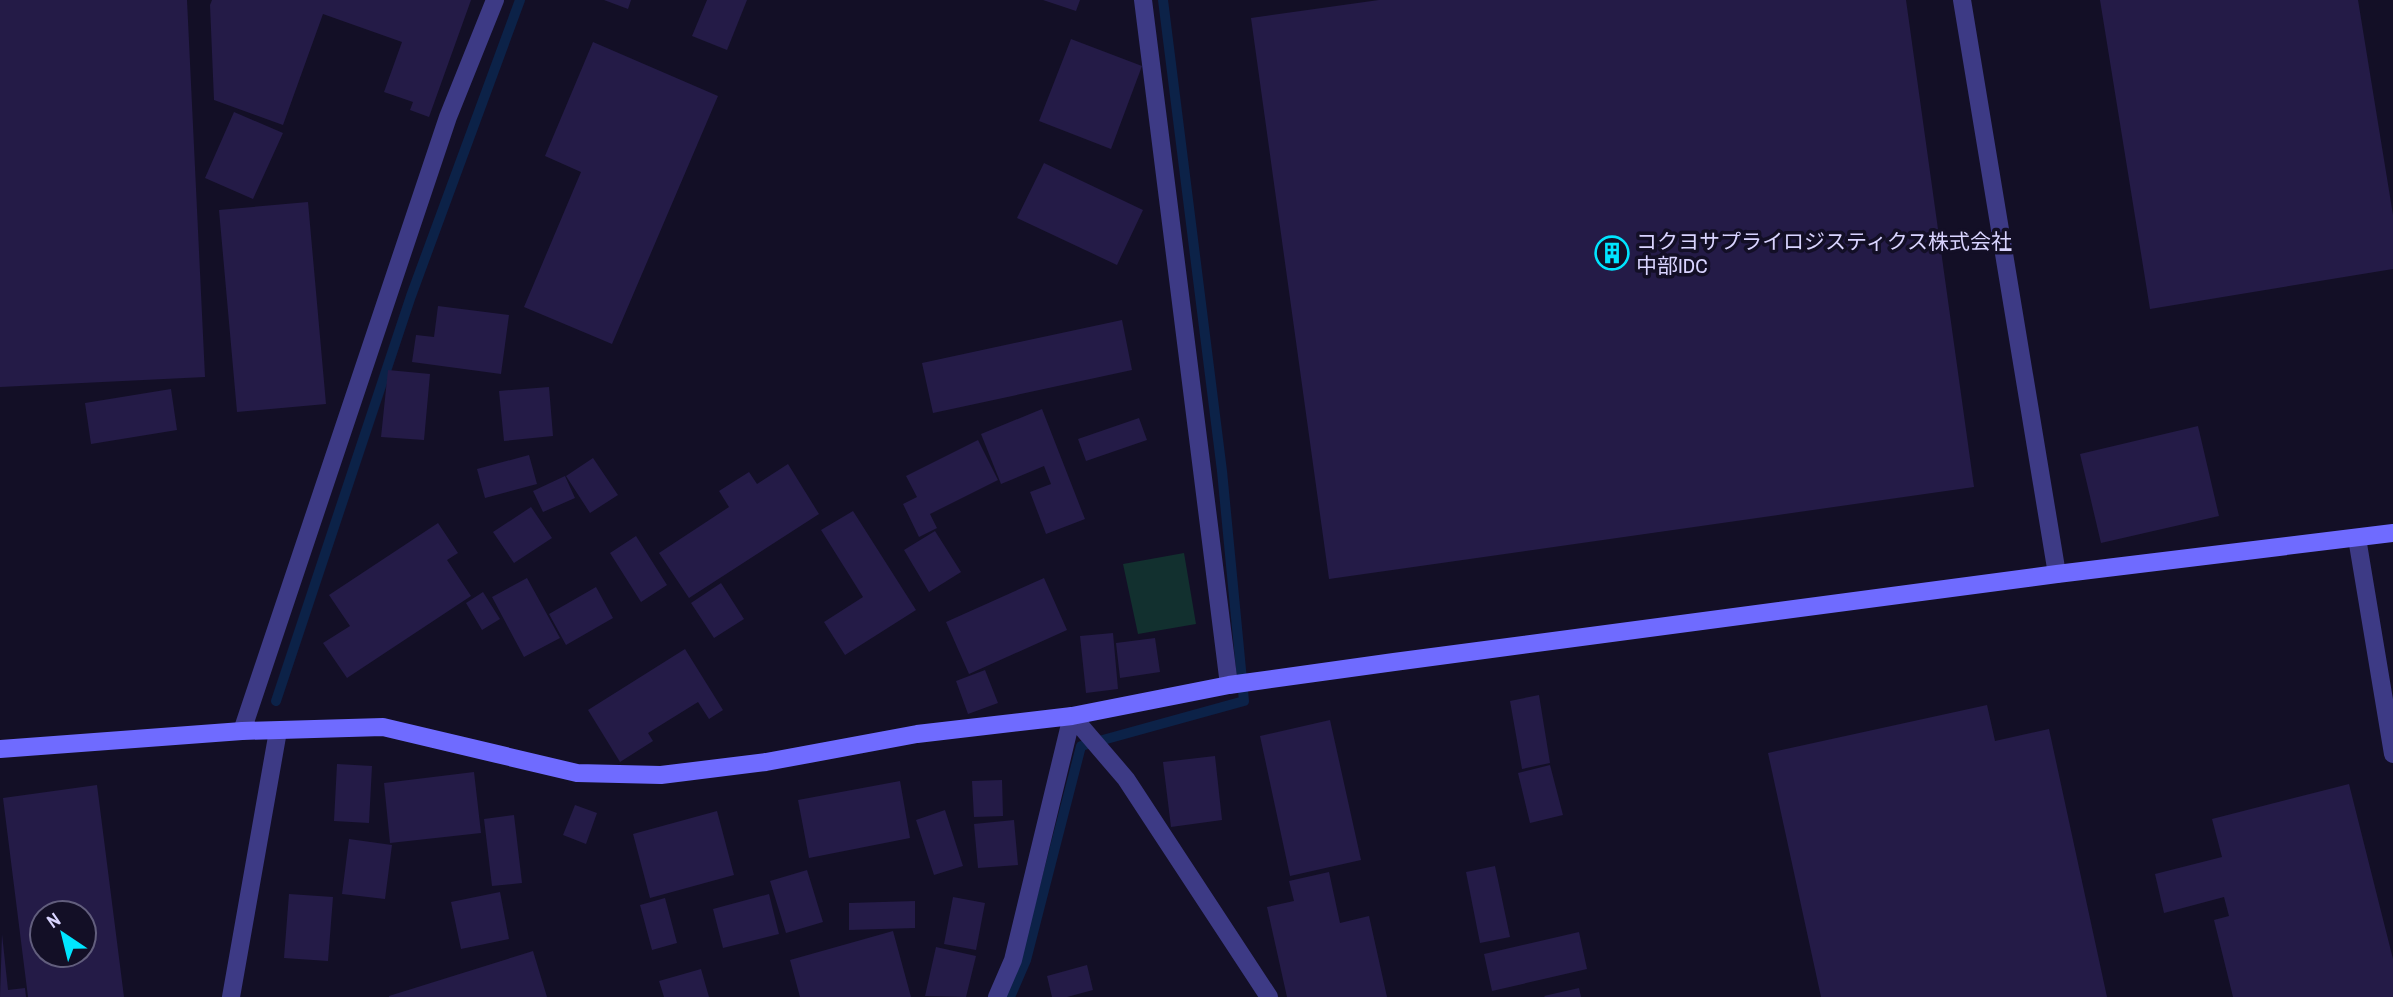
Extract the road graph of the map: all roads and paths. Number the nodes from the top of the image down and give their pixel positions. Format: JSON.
{"nodes":[{"id":1,"x":495,"y":0,"type":"edge"},
{"id":2,"x":1143,"y":0,"type":"edge"},
{"id":3,"x":1962,"y":0,"type":"edge"},
{"id":4,"x":2393,"y":533,"type":"edge"},
{"id":5,"x":2357,"y":538,"type":"junction"},
{"id":6,"x":2057,"y":574,"type":"junction"},
{"id":7,"x":1229,"y":685,"type":"junction"},
{"id":8,"x":1072,"y":716,"type":"junction"},
{"id":9,"x":278,"y":730,"type":"junction"},
{"id":10,"x":242,"y":732,"type":"junction"},
{"id":11,"x":0,"y":749,"type":"edge"},
{"id":12,"x":2393,"y":754,"type":"edge"},
{"id":13,"x":231,"y":997,"type":"edge"},
{"id":14,"x":996,"y":997,"type":"edge"},
{"id":15,"x":1269,"y":997,"type":"edge"}],
"edges":[{"from":1,"to":10,"type":"street"},
{"from":2,"to":7,"type":"street"},
{"from":3,"to":6,"type":"street"},
{"from":4,"to":5,"type":"street"},
{"from":5,"to":6,"type":"street"},
{"from":5,"to":12,"type":"street"},
{"from":6,"to":7,"type":"street"},
{"from":7,"to":8,"type":"street"},
{"from":8,"to":9,"type":"street"},
{"from":8,"to":14,"type":"street"},
{"from":8,"to":15,"type":"street"},
{"from":9,"to":10,"type":"street"},
{"from":9,"to":13,"type":"street"},
{"from":10,"to":11,"type":"street"}]}
